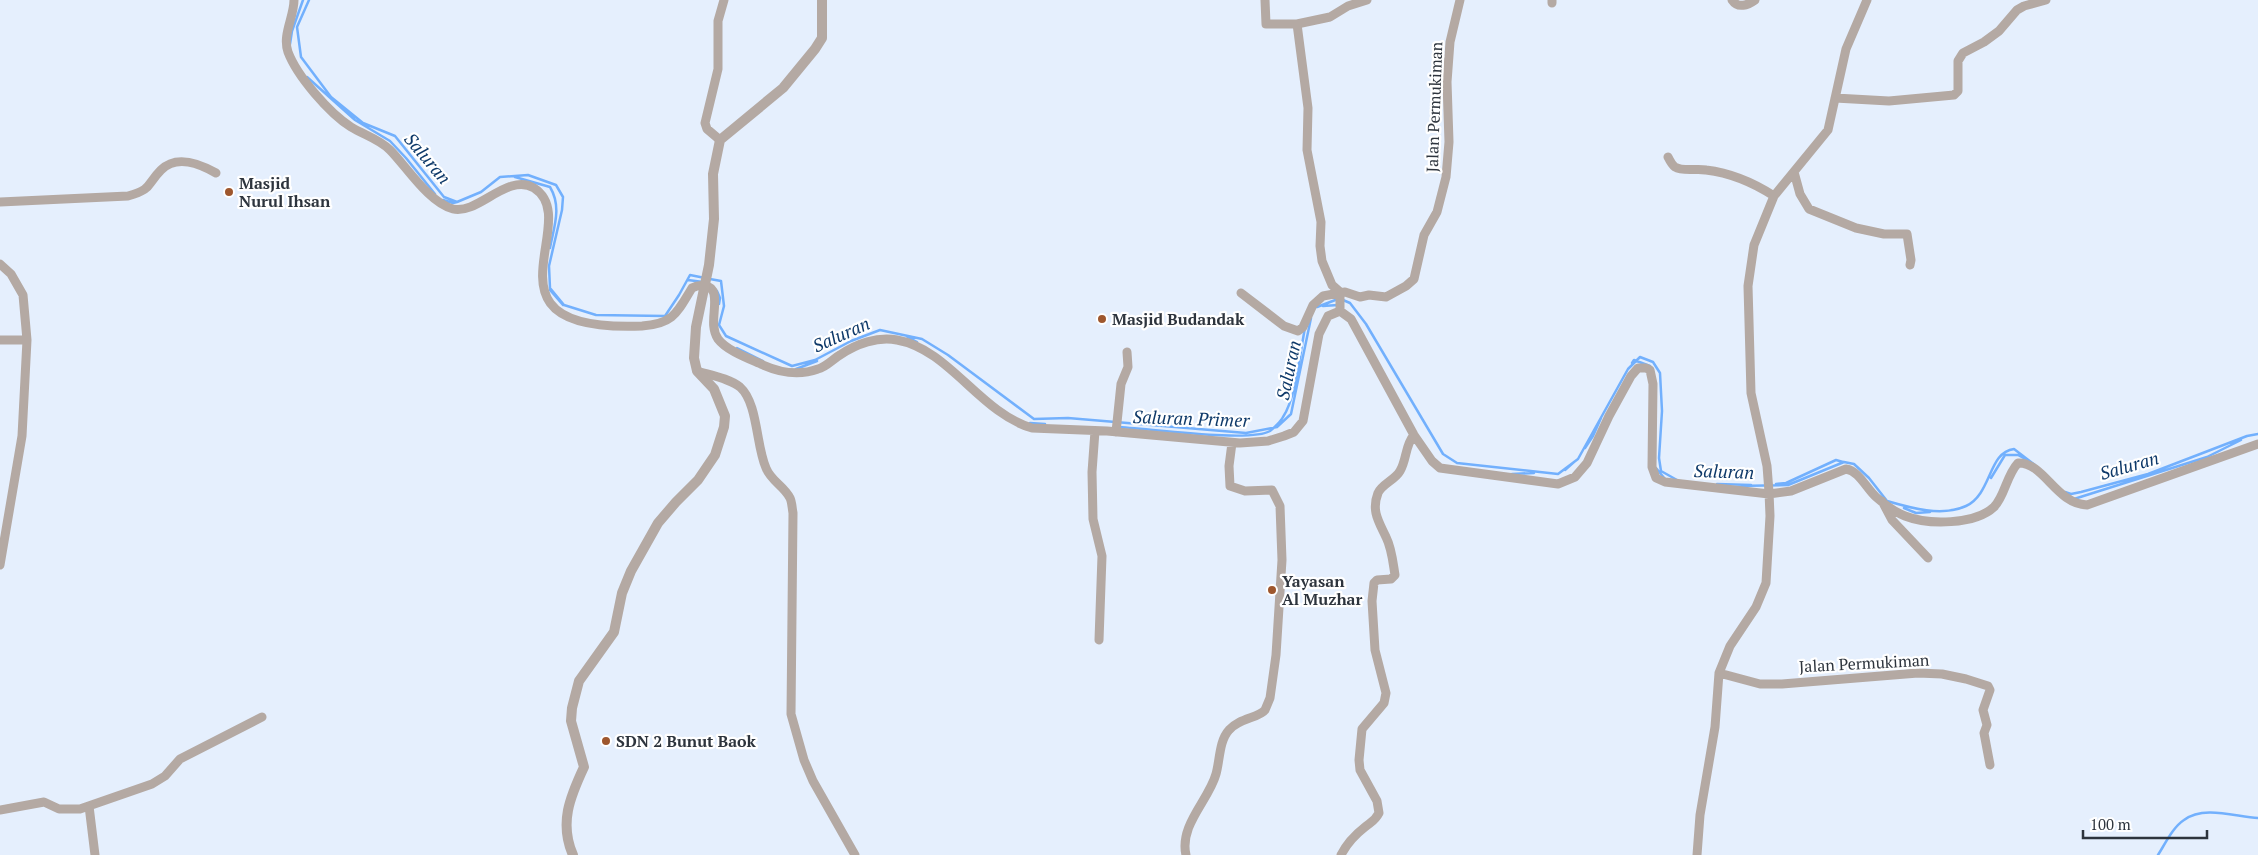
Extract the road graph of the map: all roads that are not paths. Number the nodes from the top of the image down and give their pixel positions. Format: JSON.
{"nodes":[{"id":1,"x":294,"y":0,"type":"edge"},
{"id":2,"x":724,"y":0,"type":"edge"},
{"id":3,"x":822,"y":0,"type":"edge"},
{"id":4,"x":1266,"y":0,"type":"edge"},
{"id":5,"x":1367,"y":0,"type":"edge"},
{"id":6,"x":1460,"y":0,"type":"edge"},
{"id":7,"x":1732,"y":0,"type":"edge"},
{"id":8,"x":1755,"y":0,"type":"edge"},
{"id":9,"x":1867,"y":0,"type":"edge"},
{"id":10,"x":2046,"y":0,"type":"edge"},
{"id":11,"x":1297,"y":24,"type":"junction"},
{"id":12,"x":1835,"y":98,"type":"junction"},
{"id":13,"x":720,"y":140,"type":"junction"},
{"id":14,"x":1668,"y":158,"type":"dead end"},
{"id":15,"x":1794,"y":172,"type":"junction"},
{"id":16,"x":216,"y":173,"type":"dead end"},
{"id":17,"x":1774,"y":196,"type":"junction"},
{"id":18,"x":0,"y":202,"type":"edge"},
{"id":19,"x":0,"y":264,"type":"edge"},
{"id":20,"x":1910,"y":265,"type":"dead end"},
{"id":21,"x":705,"y":284,"type":"junction"},
{"id":22,"x":1241,"y":293,"type":"dead end"},
{"id":23,"x":1340,"y":294,"type":"junction"},
{"id":24,"x":1341,"y":309,"type":"junction"},
{"id":25,"x":0,"y":340,"type":"edge"},
{"id":26,"x":27,"y":340,"type":"junction"},
{"id":27,"x":1127,"y":352,"type":"dead end"},
{"id":28,"x":697,"y":371,"type":"junction"},
{"id":29,"x":1116,"y":430,"type":"junction"},
{"id":30,"x":1096,"y":431,"type":"junction"},
{"id":31,"x":1414,"y":435,"type":"junction"},
{"id":32,"x":1232,"y":442,"type":"junction"},
{"id":33,"x":2258,"y":444,"type":"edge"},
{"id":34,"x":1769,"y":493,"type":"junction"},
{"id":35,"x":1882,"y":501,"type":"junction"},
{"id":36,"x":1928,"y":558,"type":"dead end"},
{"id":37,"x":0,"y":565,"type":"edge"},
{"id":38,"x":1099,"y":640,"type":"dead end"},
{"id":39,"x":1719,"y":672,"type":"junction"},
{"id":40,"x":262,"y":717,"type":"dead end"},
{"id":41,"x":1990,"y":765,"type":"dead end"},
{"id":42,"x":89,"y":806,"type":"junction"},
{"id":43,"x":0,"y":810,"type":"edge"},
{"id":44,"x":95,"y":855,"type":"edge"},
{"id":45,"x":573,"y":855,"type":"edge"},
{"id":46,"x":855,"y":855,"type":"edge"},
{"id":47,"x":1186,"y":855,"type":"edge"},
{"id":48,"x":1342,"y":855,"type":"edge"},
{"id":49,"x":1697,"y":855,"type":"edge"}],
"edges":[{"from":1,"to":21,"type":"street"},
{"from":2,"to":13,"type":"street"},
{"from":3,"to":13,"type":"street"},
{"from":4,"to":11,"type":"street"},
{"from":5,"to":11,"type":"street"},
{"from":6,"to":23,"type":"street","name":"Jalan Permukiman"},
{"from":7,"to":8,"type":"street"},
{"from":9,"to":12,"type":"street"},
{"from":10,"to":12,"type":"street"},
{"from":11,"to":23,"type":"street"},
{"from":12,"to":15,"type":"street"},
{"from":13,"to":21,"type":"street"},
{"from":14,"to":17,"type":"street"},
{"from":15,"to":17,"type":"street"},
{"from":15,"to":20,"type":"street"},
{"from":16,"to":18,"type":"street"},
{"from":17,"to":34,"type":"street"},
{"from":19,"to":26,"type":"street"},
{"from":21,"to":28,"type":"street"},
{"from":21,"to":30,"type":"street"},
{"from":22,"to":23,"type":"street"},
{"from":23,"to":24,"type":"street"},
{"from":24,"to":31,"type":"street"},
{"from":24,"to":32,"type":"street"},
{"from":25,"to":26,"type":"street"},
{"from":26,"to":37,"type":"street"},
{"from":27,"to":29,"type":"street"},
{"from":28,"to":45,"type":"street"},
{"from":28,"to":46,"type":"street"},
{"from":29,"to":30,"type":"street"},
{"from":29,"to":32,"type":"street"},
{"from":30,"to":38,"type":"street"},
{"from":31,"to":34,"type":"street"},
{"from":31,"to":48,"type":"street"},
{"from":32,"to":47,"type":"street"},
{"from":33,"to":35,"type":"street"},
{"from":34,"to":35,"type":"street"},
{"from":34,"to":39,"type":"street"},
{"from":35,"to":36,"type":"street"},
{"from":39,"to":41,"type":"street","name":"Jalan Permukiman"},
{"from":39,"to":49,"type":"street"},
{"from":40,"to":42,"type":"street"},
{"from":42,"to":43,"type":"street"},
{"from":42,"to":44,"type":"street"}]}
